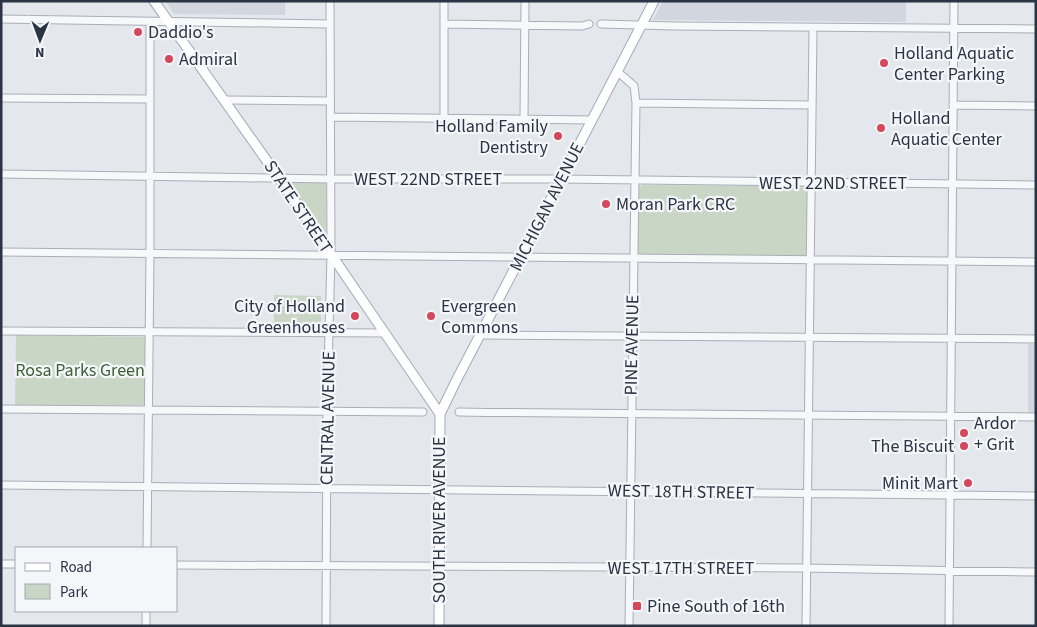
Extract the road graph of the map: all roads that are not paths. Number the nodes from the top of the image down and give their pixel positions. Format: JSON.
{"nodes":[{"id":1,"x":154,"y":1,"type":"edge"},
{"id":2,"x":330,"y":1,"type":"edge"},
{"id":3,"x":444,"y":1,"type":"edge"},
{"id":4,"x":524,"y":1,"type":"edge"},
{"id":5,"x":654,"y":1,"type":"edge"},
{"id":6,"x":954,"y":1,"type":"edge"},
{"id":7,"x":1,"y":20,"type":"edge"},
{"id":8,"x":150,"y":22,"type":"junction"},
{"id":9,"x":169,"y":22,"type":"junction"},
{"id":10,"x":330,"y":24,"type":"junction"},
{"id":11,"x":444,"y":24,"type":"junction"},
{"id":12,"x":589,"y":24,"type":"dead end"},
{"id":13,"x":601,"y":24,"type":"dead end"},
{"id":14,"x":524,"y":25,"type":"junction"},
{"id":15,"x":642,"y":26,"type":"junction"},
{"id":16,"x":813,"y":28,"type":"junction"},
{"id":17,"x":954,"y":28,"type":"junction"},
{"id":18,"x":1036,"y":29,"type":"edge"},
{"id":19,"x":618,"y":72,"type":"junction"},
{"id":20,"x":1,"y":98,"type":"edge"},
{"id":21,"x":150,"y":99,"type":"junction"},
{"id":22,"x":224,"y":100,"type":"junction"},
{"id":23,"x":330,"y":101,"type":"junction"},
{"id":24,"x":636,"y":103,"type":"junction"},
{"id":25,"x":953,"y":104,"type":"junction"},
{"id":26,"x":812,"y":105,"type":"junction"},
{"id":27,"x":1036,"y":106,"type":"edge"},
{"id":28,"x":330,"y":117,"type":"junction"},
{"id":29,"x":444,"y":117,"type":"junction"},
{"id":30,"x":524,"y":118,"type":"junction"},
{"id":31,"x":592,"y":120,"type":"junction"},
{"id":32,"x":1,"y":174,"type":"edge"},
{"id":33,"x":150,"y":175,"type":"junction"},
{"id":34,"x":279,"y":178,"type":"junction"},
{"id":35,"x":330,"y":179,"type":"junction"},
{"id":36,"x":560,"y":179,"type":"junction"},
{"id":37,"x":634,"y":180,"type":"junction"},
{"id":38,"x":811,"y":183,"type":"junction"},
{"id":39,"x":952,"y":183,"type":"junction"},
{"id":40,"x":1036,"y":185,"type":"edge"},
{"id":41,"x":1,"y":252,"type":"edge"},
{"id":42,"x":150,"y":253,"type":"junction"},
{"id":43,"x":331,"y":254,"type":"junction"},
{"id":44,"x":520,"y":258,"type":"junction"},
{"id":45,"x":633,"y":258,"type":"junction"},
{"id":46,"x":810,"y":259,"type":"junction"},
{"id":47,"x":951,"y":260,"type":"junction"},
{"id":48,"x":1036,"y":262,"type":"edge"},
{"id":49,"x":1,"y":331,"type":"edge"},
{"id":50,"x":149,"y":331,"type":"junction"},
{"id":51,"x":329,"y":333,"type":"junction"},
{"id":52,"x":385,"y":333,"type":"junction"},
{"id":53,"x":480,"y":335,"type":"junction"},
{"id":54,"x":632,"y":335,"type":"junction"},
{"id":55,"x":808,"y":338,"type":"junction"},
{"id":56,"x":950,"y":338,"type":"junction"},
{"id":57,"x":1036,"y":339,"type":"edge"},
{"id":58,"x":1,"y":409,"type":"edge"},
{"id":59,"x":149,"y":409,"type":"junction"},
{"id":60,"x":327,"y":410,"type":"junction"},
{"id":61,"x":423,"y":412,"type":"dead end"},
{"id":62,"x":459,"y":412,"type":"dead end"},
{"id":63,"x":440,"y":414,"type":"junction"},
{"id":64,"x":808,"y":414,"type":"junction"},
{"id":65,"x":631,"y":415,"type":"junction"},
{"id":66,"x":951,"y":416,"type":"junction"},
{"id":67,"x":1036,"y":417,"type":"edge"},
{"id":68,"x":1,"y":485,"type":"edge"},
{"id":69,"x":147,"y":487,"type":"junction"},
{"id":70,"x":327,"y":488,"type":"junction"},
{"id":71,"x":439,"y":489,"type":"junction"},
{"id":72,"x":630,"y":491,"type":"junction"},
{"id":73,"x":807,"y":493,"type":"junction"},
{"id":74,"x":950,"y":495,"type":"junction"},
{"id":75,"x":1036,"y":496,"type":"edge"},
{"id":76,"x":147,"y":547,"type":"edge"},
{"id":77,"x":1,"y":564,"type":"edge"},
{"id":78,"x":15,"y":564,"type":"edge"},
{"id":79,"x":178,"y":565,"type":"edge"},
{"id":80,"x":326,"y":565,"type":"junction"},
{"id":81,"x":439,"y":565,"type":"junction"},
{"id":82,"x":629,"y":568,"type":"junction"},
{"id":83,"x":805,"y":568,"type":"junction"},
{"id":84,"x":950,"y":570,"type":"junction"},
{"id":85,"x":1036,"y":572,"type":"edge"},
{"id":86,"x":146,"y":612,"type":"edge"},
{"id":87,"x":146,"y":626,"type":"edge"},
{"id":88,"x":326,"y":626,"type":"edge"},
{"id":89,"x":439,"y":626,"type":"edge"},
{"id":90,"x":629,"y":626,"type":"edge"},
{"id":91,"x":806,"y":626,"type":"edge"},
{"id":92,"x":949,"y":626,"type":"edge"}],
"edges":[{"from":1,"to":9,"type":"main road","name":"STATE STREET"},
{"from":2,"to":10,"type":"street","name":"CENTRAL AVENUE"},
{"from":3,"to":11,"type":"street"},
{"from":4,"to":14,"type":"street"},
{"from":5,"to":15,"type":"main road","name":"MICHIGAN AVENUE"},
{"from":6,"to":17,"type":"street"},
{"from":7,"to":8,"type":"street"},
{"from":8,"to":9,"type":"street"},
{"from":8,"to":21,"type":"street"},
{"from":9,"to":10,"type":"street"},
{"from":9,"to":22,"type":"main road","name":"STATE STREET"},
{"from":10,"to":23,"type":"street","name":"CENTRAL AVENUE"},
{"from":11,"to":14,"type":"street"},
{"from":11,"to":29,"type":"street"},
{"from":12,"to":14,"type":"street"},
{"from":13,"to":15,"type":"street"},
{"from":14,"to":30,"type":"street"},
{"from":15,"to":16,"type":"street"},
{"from":15,"to":19,"type":"main road","name":"MICHIGAN AVENUE"},
{"from":16,"to":17,"type":"street"},
{"from":16,"to":26,"type":"street"},
{"from":17,"to":18,"type":"street"},
{"from":17,"to":25,"type":"street"},
{"from":19,"to":24,"type":"street","name":"PINE AVENUE"},
{"from":19,"to":31,"type":"main road","name":"MICHIGAN AVENUE"},
{"from":20,"to":21,"type":"street"},
{"from":21,"to":33,"type":"street"},
{"from":22,"to":23,"type":"street"},
{"from":22,"to":34,"type":"main road","name":"STATE STREET"},
{"from":23,"to":28,"type":"street","name":"CENTRAL AVENUE"},
{"from":24,"to":26,"type":"street"},
{"from":24,"to":37,"type":"street","name":"PINE AVENUE"},
{"from":25,"to":27,"type":"street"},
{"from":25,"to":39,"type":"street"},
{"from":26,"to":38,"type":"street"},
{"from":28,"to":29,"type":"street"},
{"from":28,"to":35,"type":"street","name":"CENTRAL AVENUE"},
{"from":29,"to":30,"type":"street"},
{"from":30,"to":31,"type":"street"},
{"from":31,"to":36,"type":"main road","name":"MICHIGAN AVENUE"},
{"from":32,"to":33,"type":"street","name":"WEST 22ND STREET"},
{"from":33,"to":34,"type":"street","name":"WEST 22ND STREET"},
{"from":33,"to":42,"type":"street"},
{"from":34,"to":35,"type":"street","name":"WEST 22ND STREET"},
{"from":34,"to":43,"type":"main road","name":"STATE STREET"},
{"from":35,"to":36,"type":"street","name":"WEST 22ND STREET"},
{"from":35,"to":43,"type":"street","name":"CENTRAL AVENUE"},
{"from":36,"to":37,"type":"street","name":"WEST 22ND STREET"},
{"from":36,"to":44,"type":"main road","name":"MICHIGAN AVENUE"},
{"from":37,"to":38,"type":"street","name":"WEST 22ND STREET"},
{"from":37,"to":45,"type":"street","name":"PINE AVENUE"},
{"from":38,"to":39,"type":"street","name":"WEST 22ND STREET"},
{"from":38,"to":46,"type":"street"},
{"from":39,"to":40,"type":"street","name":"WEST 22ND STREET"},
{"from":39,"to":47,"type":"street"},
{"from":41,"to":42,"type":"street"},
{"from":42,"to":43,"type":"street"},
{"from":42,"to":50,"type":"street"},
{"from":43,"to":44,"type":"street"},
{"from":43,"to":51,"type":"street","name":"CENTRAL AVENUE"},
{"from":43,"to":52,"type":"main road","name":"STATE STREET"},
{"from":44,"to":45,"type":"street"},
{"from":44,"to":53,"type":"main road","name":"MICHIGAN AVENUE"},
{"from":45,"to":46,"type":"street"},
{"from":45,"to":54,"type":"street","name":"PINE AVENUE"},
{"from":46,"to":47,"type":"street"},
{"from":46,"to":55,"type":"street"},
{"from":47,"to":48,"type":"street"},
{"from":47,"to":56,"type":"street"},
{"from":49,"to":50,"type":"street"},
{"from":50,"to":51,"type":"street"},
{"from":50,"to":59,"type":"street"},
{"from":51,"to":52,"type":"street"},
{"from":51,"to":60,"type":"street","name":"CENTRAL AVENUE"},
{"from":52,"to":63,"type":"main road","name":"STATE STREET"},
{"from":53,"to":54,"type":"street"},
{"from":53,"to":63,"type":"main road","name":"MICHIGAN AVENUE"},
{"from":54,"to":55,"type":"street"},
{"from":54,"to":65,"type":"street","name":"PINE AVENUE"},
{"from":55,"to":56,"type":"street"},
{"from":55,"to":64,"type":"street"},
{"from":56,"to":57,"type":"street"},
{"from":56,"to":66,"type":"street"},
{"from":58,"to":59,"type":"street"},
{"from":59,"to":60,"type":"street"},
{"from":59,"to":69,"type":"street"},
{"from":60,"to":61,"type":"street"},
{"from":60,"to":70,"type":"street","name":"CENTRAL AVENUE"},
{"from":62,"to":65,"type":"street"},
{"from":63,"to":71,"type":"main road","name":"SOUTH RIVER AVENUE"},
{"from":64,"to":65,"type":"street"},
{"from":64,"to":66,"type":"street"},
{"from":64,"to":73,"type":"street"},
{"from":65,"to":72,"type":"street","name":"PINE AVENUE"},
{"from":66,"to":67,"type":"street"},
{"from":66,"to":74,"type":"street"},
{"from":68,"to":69,"type":"street","name":"WEST 18TH STREET"},
{"from":69,"to":70,"type":"street","name":"WEST 18TH STREET"},
{"from":69,"to":76,"type":"street"},
{"from":70,"to":71,"type":"street","name":"WEST 18TH STREET"},
{"from":70,"to":80,"type":"street","name":"CENTRAL AVENUE"},
{"from":71,"to":72,"type":"street","name":"WEST 18TH STREET"},
{"from":71,"to":81,"type":"main road","name":"SOUTH RIVER AVENUE"},
{"from":72,"to":73,"type":"street","name":"WEST 18TH STREET"},
{"from":72,"to":82,"type":"street","name":"PINE AVENUE"},
{"from":73,"to":74,"type":"street","name":"WEST 18TH STREET"},
{"from":73,"to":83,"type":"street"},
{"from":74,"to":75,"type":"street","name":"WEST 18TH STREET"},
{"from":74,"to":84,"type":"street"},
{"from":77,"to":78,"type":"street"},
{"from":79,"to":80,"type":"street","name":"WEST 17TH STREET"},
{"from":80,"to":81,"type":"street","name":"WEST 17TH STREET"},
{"from":80,"to":88,"type":"street","name":"CENTRAL AVENUE"},
{"from":81,"to":82,"type":"street","name":"WEST 17TH STREET"},
{"from":81,"to":89,"type":"main road","name":"SOUTH RIVER AVENUE"},
{"from":82,"to":83,"type":"street","name":"WEST 17TH STREET"},
{"from":82,"to":90,"type":"street","name":"PINE AVENUE"},
{"from":83,"to":84,"type":"street","name":"WEST 17TH STREET"},
{"from":83,"to":91,"type":"street"},
{"from":84,"to":85,"type":"street","name":"WEST 17TH STREET"},
{"from":84,"to":92,"type":"street"},
{"from":86,"to":87,"type":"street"}]}
